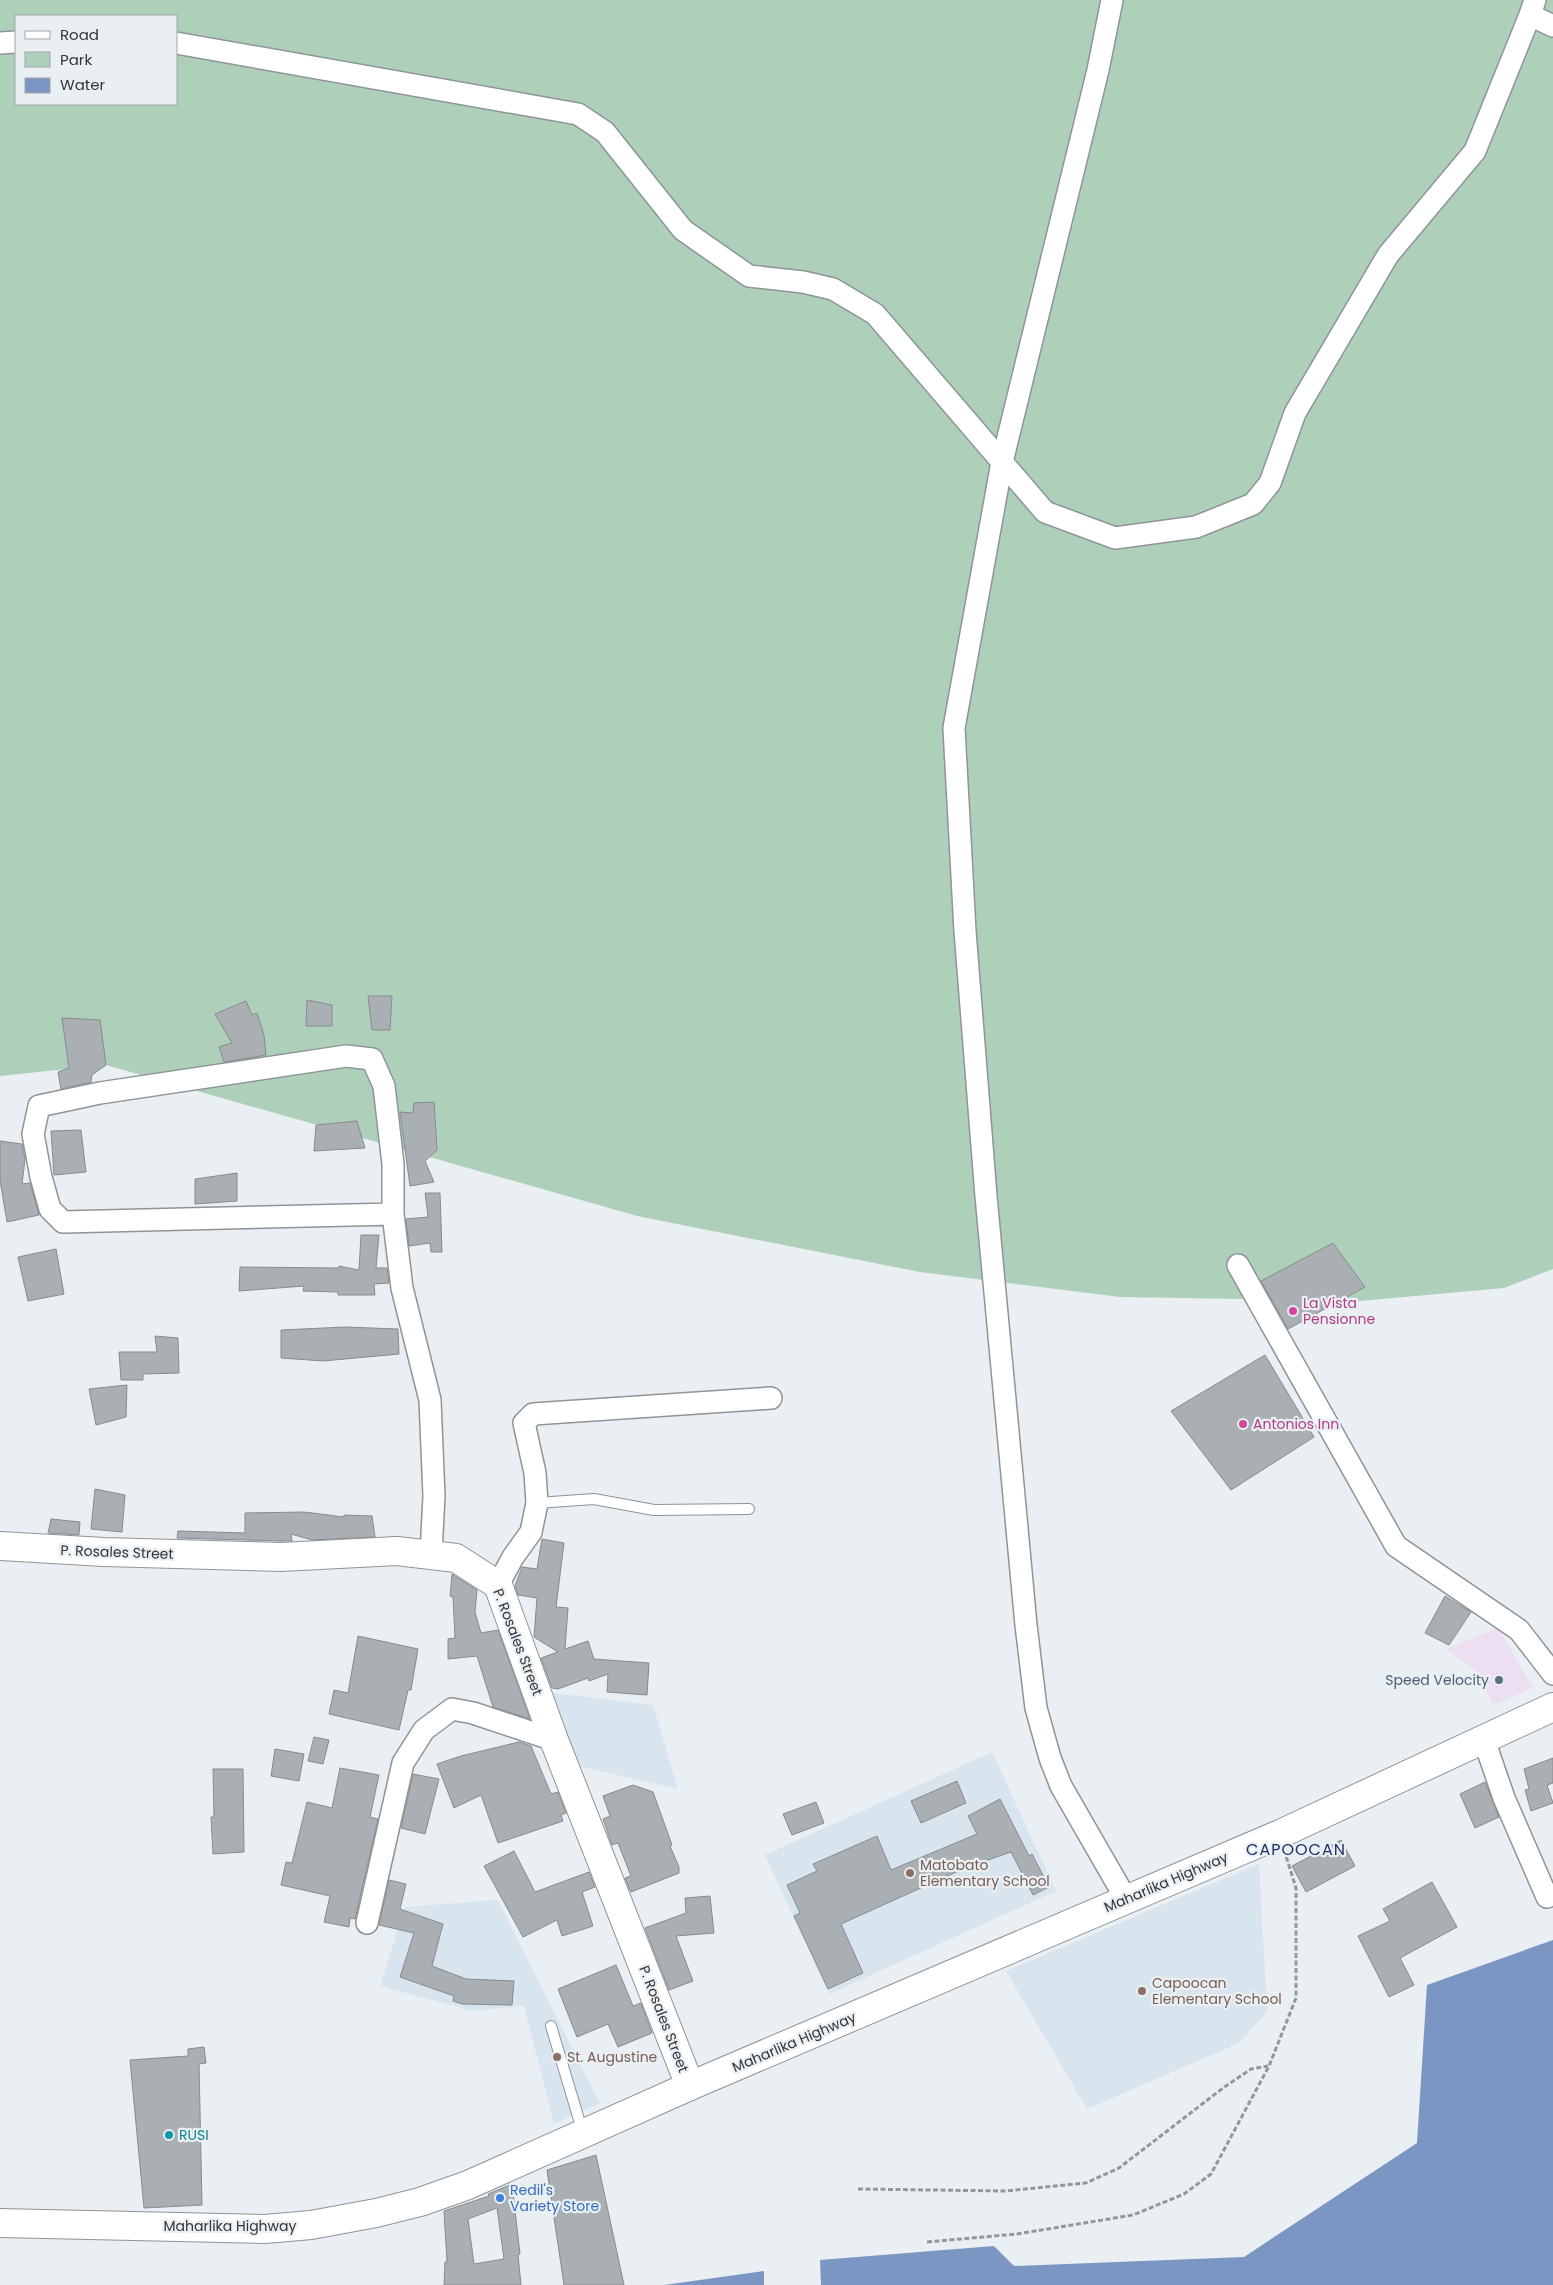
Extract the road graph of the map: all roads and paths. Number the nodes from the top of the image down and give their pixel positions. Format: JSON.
{"nodes":[{"id":1,"x":1112,"y":0,"type":"edge"},
{"id":2,"x":1533,"y":7,"type":"edge"},
{"id":3,"x":1553,"y":26,"type":"edge"},
{"id":4,"x":15,"y":42,"type":"edge"},
{"id":5,"x":0,"y":43,"type":"edge"},
{"id":6,"x":178,"y":43,"type":"edge"},
{"id":7,"x":1002,"y":462,"type":"junction"},
{"id":8,"x":393,"y":1214,"type":"junction"},
{"id":9,"x":1238,"y":1265,"type":"dead end"},
{"id":10,"x":771,"y":1398,"type":"dead end"},
{"id":11,"x":537,"y":1503,"type":"junction"},
{"id":12,"x":749,"y":1509,"type":"dead end"},
{"id":13,"x":0,"y":1546,"type":"edge"},
{"id":14,"x":431,"y":1554,"type":"junction"},
{"id":15,"x":498,"y":1585,"type":"junction"},
{"id":16,"x":1553,"y":1674,"type":"edge"},
{"id":17,"x":1553,"y":1707,"type":"edge"},
{"id":18,"x":554,"y":1740,"type":"junction"},
{"id":19,"x":1484,"y":1740,"type":"junction"},
{"id":20,"x":1280,"y":1834,"type":"junction"},
{"id":21,"x":1547,"y":1897,"type":"dead end"},
{"id":22,"x":1126,"y":1899,"type":"junction"},
{"id":23,"x":367,"y":1923,"type":"dead end"},
{"id":24,"x":552,"y":2026,"type":"dead end"},
{"id":25,"x":1269,"y":2066,"type":"junction"},
{"id":26,"x":690,"y":2086,"type":"junction"},
{"id":27,"x":583,"y":2134,"type":"junction"},
{"id":28,"x":858,"y":2189,"type":"dead end"},
{"id":29,"x":0,"y":2223,"type":"edge"},
{"id":30,"x":927,"y":2242,"type":"dead end"}],
"edges":[{"from":1,"to":7,"type":"street"},
{"from":2,"to":3,"type":"street"},
{"from":2,"to":7,"type":"street"},
{"from":4,"to":5,"type":"street"},
{"from":6,"to":7,"type":"street"},
{"from":7,"to":22,"type":"street"},
{"from":8,"to":8,"type":"street"},
{"from":8,"to":14,"type":"street"},
{"from":9,"to":16,"type":"street"},
{"from":10,"to":11,"type":"street"},
{"from":11,"to":12,"type":"lane"},
{"from":11,"to":15,"type":"street"},
{"from":13,"to":14,"type":"main road","name":"P. Rosales Street"},
{"from":14,"to":15,"type":"main road","name":"P. Rosales Street"},
{"from":15,"to":18,"type":"main road","name":"P. Rosales Street"},
{"from":17,"to":19,"type":"main road","name":"Maharlika Highway"},
{"from":18,"to":23,"type":"street"},
{"from":18,"to":26,"type":"main road","name":"P. Rosales Street"},
{"from":19,"to":20,"type":"main road","name":"Maharlika Highway"},
{"from":19,"to":21,"type":"street"},
{"from":20,"to":22,"type":"main road","name":"Maharlika Highway"},
{"from":20,"to":25,"type":"path"},
{"from":22,"to":26,"type":"main road","name":"Maharlika Highway"},
{"from":24,"to":27,"type":"lane"},
{"from":25,"to":28,"type":"path"},
{"from":25,"to":30,"type":"path"},
{"from":26,"to":27,"type":"main road","name":"Maharlika Highway"},
{"from":27,"to":29,"type":"main road","name":"Maharlika Highway"}]}
